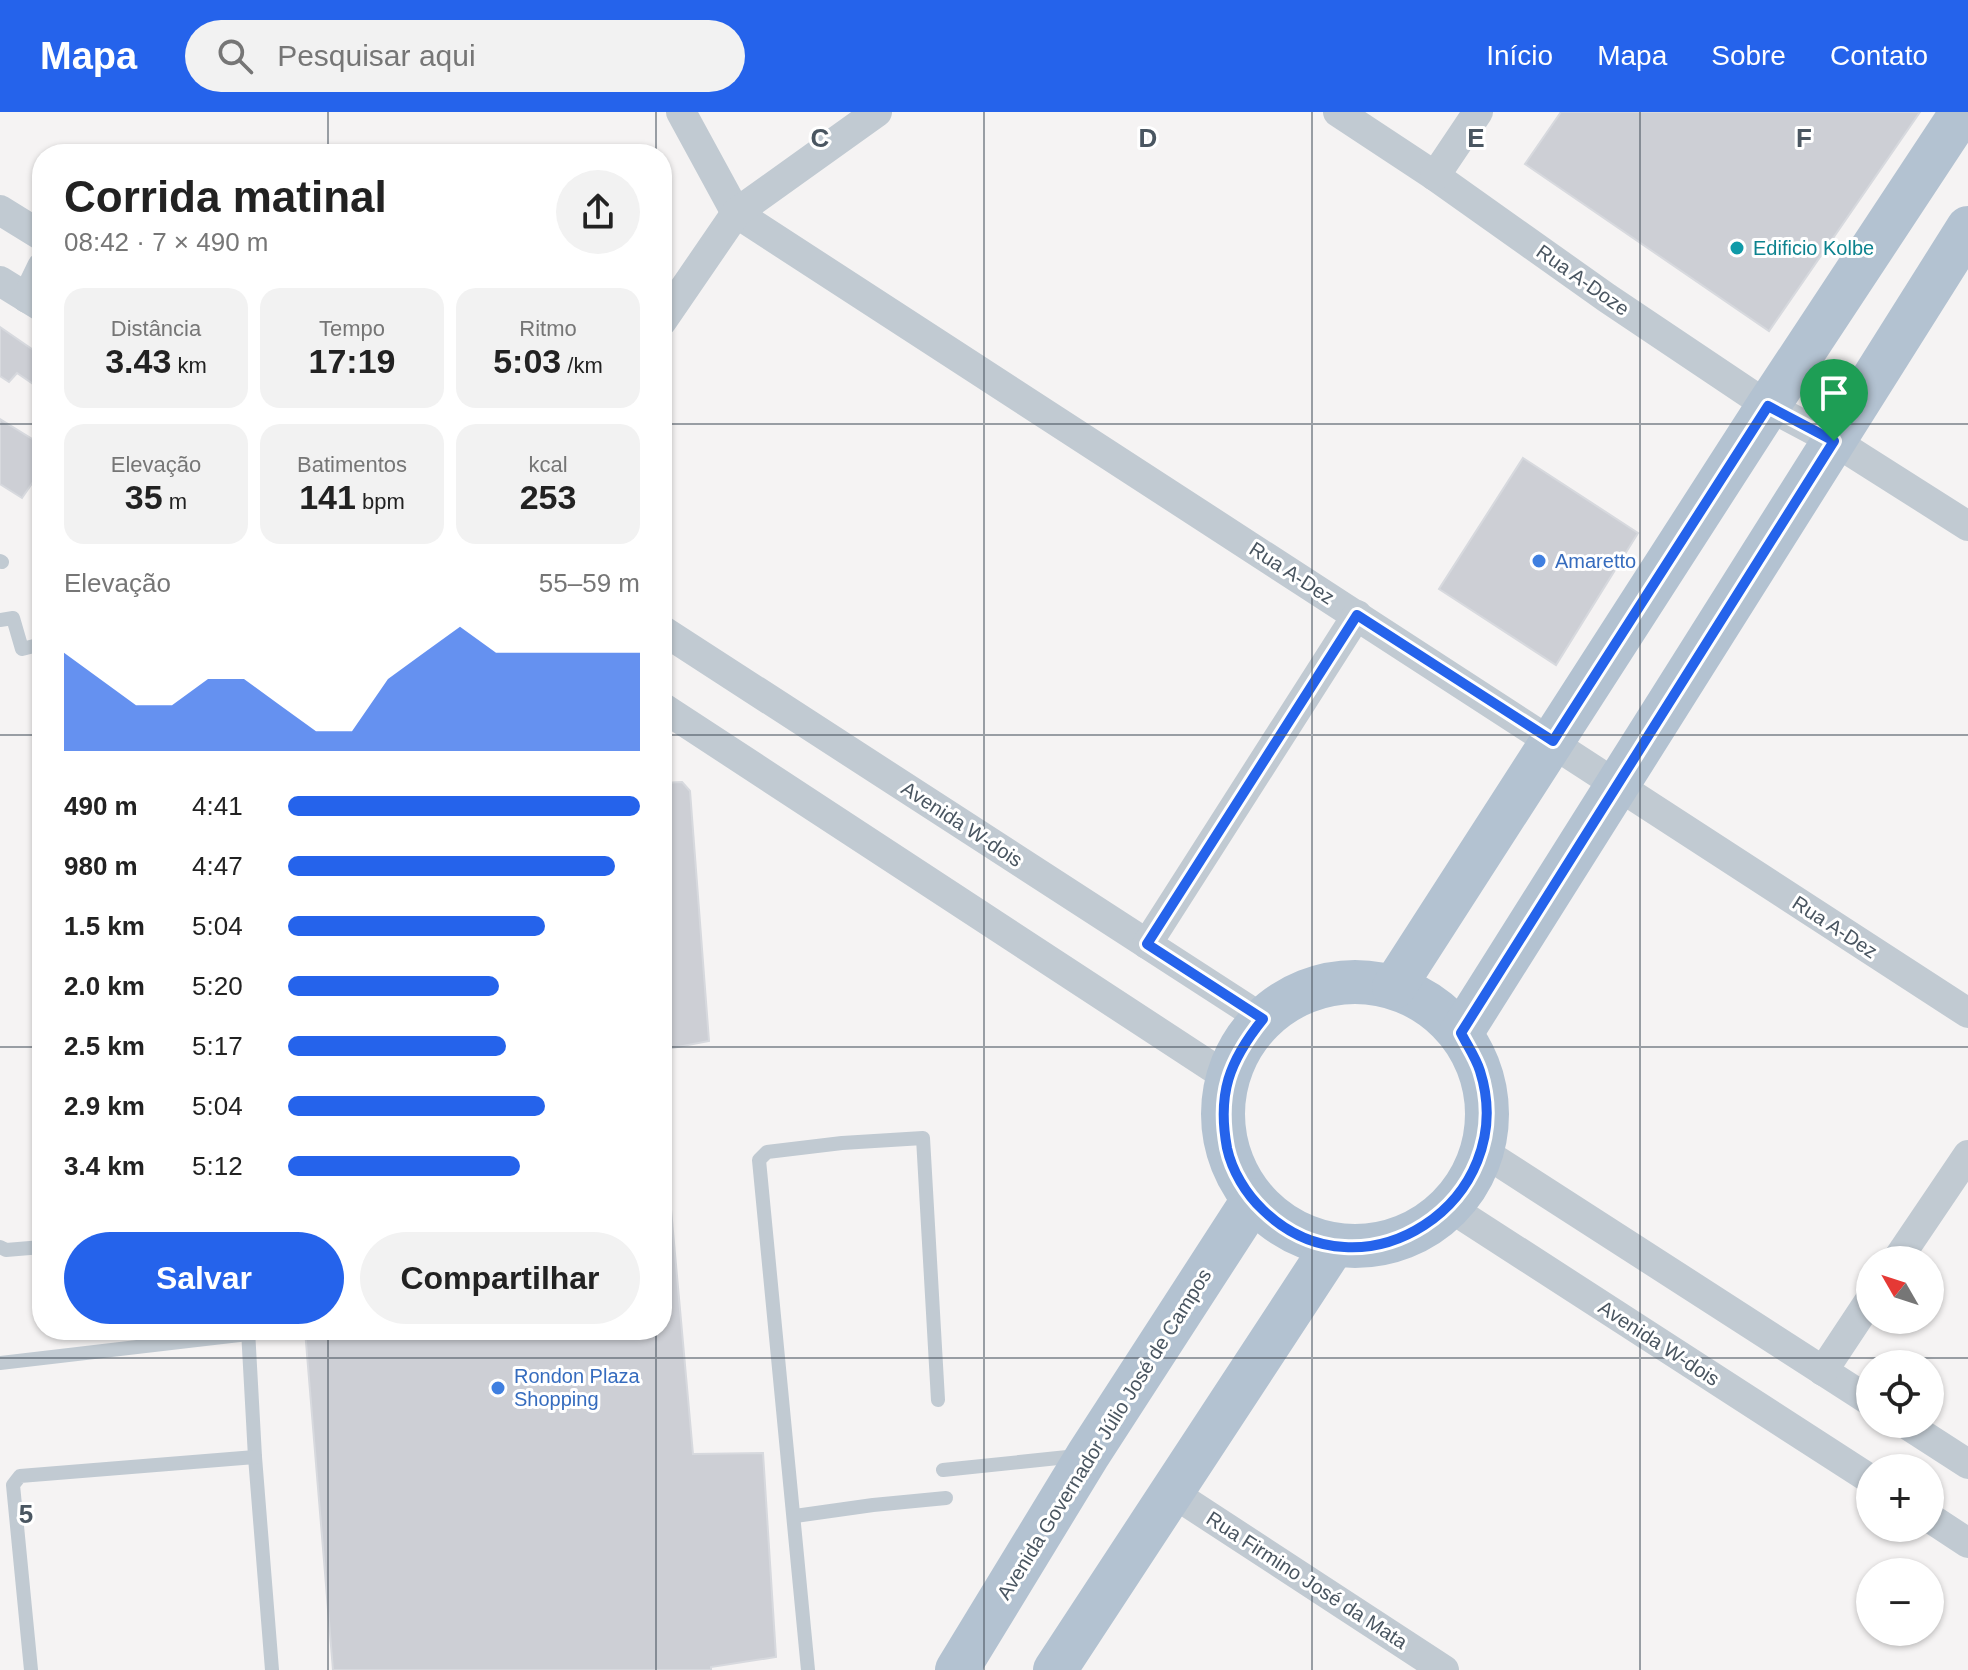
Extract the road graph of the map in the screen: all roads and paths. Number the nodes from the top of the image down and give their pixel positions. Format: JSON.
{"nodes":[{"id":1,"x":681,"y":112,"type":"edge"},
{"id":2,"x":877,"y":112,"type":"edge"},
{"id":3,"x":1338,"y":112,"type":"edge"},
{"id":4,"x":1478,"y":112,"type":"edge"},
{"id":5,"x":1962,"y":112,"type":"edge"},
{"id":6,"x":1435,"y":176,"type":"junction"},
{"id":7,"x":0,"y":210,"type":"edge"},
{"id":8,"x":736,"y":213,"type":"junction"},
{"id":9,"x":1968,"y":228,"type":"edge"},
{"id":10,"x":32,"y":230,"type":"edge"},
{"id":11,"x":0,"y":281,"type":"edge"},
{"id":12,"x":32,"y":302,"type":"edge"},
{"id":13,"x":672,"y":306,"type":"edge"},
{"id":14,"x":1768,"y":406,"type":"junction"},
{"id":15,"x":1834,"y":441,"type":"junction"},
{"id":16,"x":1968,"y":526,"type":"edge"},
{"id":17,"x":1357,"y":615,"type":"junction"},
{"id":18,"x":0,"y":620,"type":"edge"},
{"id":19,"x":672,"y":636,"type":"edge"},
{"id":20,"x":32,"y":646,"type":"edge"},
{"id":21,"x":672,"y":714,"type":"edge"},
{"id":22,"x":1553,"y":741,"type":"junction"},
{"id":23,"x":1617,"y":785,"type":"junction"},
{"id":24,"x":1147,"y":944,"type":"junction"},
{"id":25,"x":1394,"y":987,"type":"junction"},
{"id":26,"x":1968,"y":1013,"type":"edge"},
{"id":27,"x":1263,"y":1019,"type":"junction"},
{"id":28,"x":1461,"y":1033,"type":"junction"},
{"id":29,"x":1227,"y":1077,"type":"junction"},
{"id":30,"x":1482,"y":1151,"type":"junction"},
{"id":31,"x":1968,"y":1155,"type":"edge"},
{"id":32,"x":1253,"y":1200,"type":"junction"},
{"id":33,"x":1449,"y":1207,"type":"junction"},
{"id":34,"x":1333,"y":1246,"type":"junction"},
{"id":35,"x":1906,"y":1246,"type":"edge"},
{"id":36,"x":0,"y":1247,"type":"edge"},
{"id":37,"x":32,"y":1248,"type":"edge"},
{"id":38,"x":1856,"y":1321,"type":"edge"},
{"id":39,"x":184,"y":1340,"type":"edge"},
{"id":40,"x":248,"y":1340,"type":"edge"},
{"id":41,"x":0,"y":1363,"type":"edge"},
{"id":42,"x":1823,"y":1371,"type":"junction"},
{"id":43,"x":1856,"y":1392,"type":"edge"},
{"id":44,"x":938,"y":1400,"type":"dead end"},
{"id":45,"x":1928,"y":1438,"type":"edge"},
{"id":46,"x":1088,"y":1455,"type":"junction"},
{"id":47,"x":255,"y":1457,"type":"junction"},
{"id":48,"x":1968,"y":1464,"type":"edge"},
{"id":49,"x":943,"y":1470,"type":"dead end"},
{"id":50,"x":1856,"y":1470,"type":"edge"},
{"id":51,"x":1170,"y":1491,"type":"junction"},
{"id":52,"x":946,"y":1498,"type":"dead end"},
{"id":53,"x":795,"y":1516,"type":"junction"},
{"id":54,"x":1944,"y":1527,"type":"edge"},
{"id":55,"x":1968,"y":1543,"type":"edge"},
{"id":56,"x":31,"y":1670,"type":"edge"},
{"id":57,"x":272,"y":1670,"type":"edge"},
{"id":58,"x":808,"y":1670,"type":"edge"},
{"id":59,"x":957,"y":1670,"type":"edge"},
{"id":60,"x":1055,"y":1670,"type":"edge"},
{"id":61,"x":1444,"y":1670,"type":"edge"}],
"edges":[{"from":1,"to":8,"type":"street"},
{"from":2,"to":8,"type":"street"},
{"from":3,"to":6,"type":"street","name":"Rua A-Doze"},
{"from":4,"to":6,"type":"street"},
{"from":5,"to":14,"type":"main road"},
{"from":6,"to":14,"type":"street","name":"Rua A-Doze"},
{"from":7,"to":10,"type":"street"},
{"from":8,"to":13,"type":"street"},
{"from":8,"to":17,"type":"street","name":"Rua A-Dez"},
{"from":9,"to":15,"type":"main road"},
{"from":11,"to":12,"type":"street"},
{"from":14,"to":15,"type":"street","name":"Rua A-Doze"},
{"from":14,"to":22,"type":"main road"},
{"from":15,"to":16,"type":"street","name":"Rua A-Doze"},
{"from":15,"to":23,"type":"main road"},
{"from":17,"to":22,"type":"street","name":"Rua A-Dez"},
{"from":17,"to":24,"type":"street"},
{"from":18,"to":20,"type":"lane"},
{"from":19,"to":24,"type":"street","name":"Avenida W-dois"},
{"from":21,"to":29,"type":"street"},
{"from":22,"to":23,"type":"street","name":"Rua A-Dez"},
{"from":22,"to":25,"type":"main road"},
{"from":23,"to":26,"type":"street","name":"Rua A-Dez"},
{"from":23,"to":28,"type":"main road"},
{"from":24,"to":27,"type":"street","name":"Avenida W-dois"},
{"from":25,"to":27,"type":"main road"},
{"from":25,"to":28,"type":"main road"},
{"from":27,"to":29,"type":"main road"},
{"from":28,"to":30,"type":"main road"},
{"from":29,"to":32,"type":"main road"},
{"from":30,"to":33,"type":"main road"},
{"from":30,"to":42,"type":"street"},
{"from":31,"to":35,"type":"street"},
{"from":32,"to":34,"type":"main road"},
{"from":32,"to":46,"type":"main road","name":"Avenida Governador Júlio José de Campos"},
{"from":33,"to":34,"type":"main road"},
{"from":33,"to":50,"type":"street","name":"Avenida W-dois"},
{"from":34,"to":51,"type":"main road"},
{"from":36,"to":37,"type":"lane"},
{"from":38,"to":42,"type":"street"},
{"from":39,"to":41,"type":"lane"},
{"from":40,"to":47,"type":"lane"},
{"from":42,"to":43,"type":"street"},
{"from":44,"to":53,"type":"lane"},
{"from":45,"to":48,"type":"street"},
{"from":46,"to":49,"type":"lane"},
{"from":46,"to":59,"type":"main road","name":"Avenida Governador Júlio José de Campos"},
{"from":47,"to":56,"type":"lane"},
{"from":47,"to":57,"type":"lane"},
{"from":51,"to":60,"type":"main road"},
{"from":51,"to":61,"type":"street","name":"Rua Firmino José da Mata"},
{"from":52,"to":53,"type":"lane"},
{"from":53,"to":58,"type":"lane"},
{"from":54,"to":55,"type":"street"}]}
